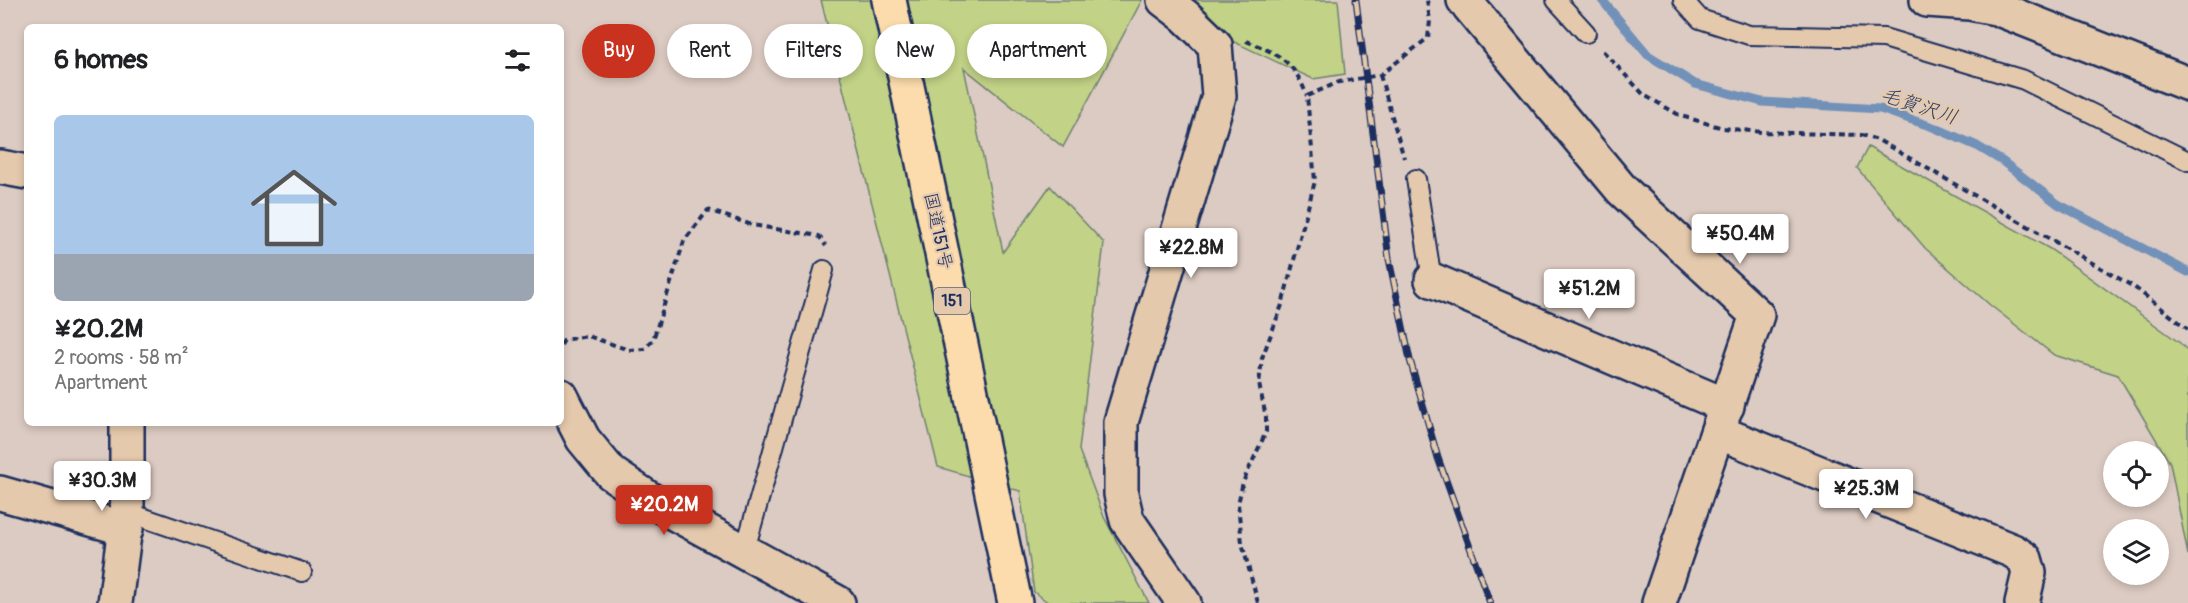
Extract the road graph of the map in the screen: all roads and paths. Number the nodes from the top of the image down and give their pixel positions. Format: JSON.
{"nodes":[{"id":1,"x":889,"y":0,"type":"edge"},
{"id":2,"x":1164,"y":0,"type":"edge"},
{"id":3,"x":1427,"y":0,"type":"edge"},
{"id":4,"x":1464,"y":0,"type":"edge"},
{"id":5,"x":1556,"y":0,"type":"edge"},
{"id":6,"x":1683,"y":0,"type":"edge"},
{"id":7,"x":1927,"y":0,"type":"edge"},
{"id":8,"x":1586,"y":33,"type":"joint"},
{"id":9,"x":1239,"y":39,"type":"dead end"},
{"id":10,"x":1380,"y":75,"type":"junction"},
{"id":11,"x":2188,"y":84,"type":"edge"},
{"id":12,"x":1307,"y":96,"type":"junction"},
{"id":13,"x":2188,"y":161,"type":"edge"},
{"id":14,"x":0,"y":167,"type":"edge"},
{"id":15,"x":24,"y":171,"type":"edge"},
{"id":16,"x":1416,"y":179,"type":"joint"},
{"id":17,"x":824,"y":270,"type":"joint"},
{"id":18,"x":1432,"y":280,"type":"joint"},
{"id":19,"x":2188,"y":329,"type":"edge"},
{"id":20,"x":564,"y":340,"type":"edge"},
{"id":21,"x":564,"y":402,"type":"edge"},
{"id":22,"x":1722,"y":419,"type":"junction"},
{"id":23,"x":127,"y":426,"type":"edge"},
{"id":24,"x":0,"y":493,"type":"edge"},
{"id":25,"x":127,"y":520,"type":"junction"},
{"id":26,"x":744,"y":553,"type":"junction"},
{"id":27,"x":302,"y":572,"type":"dead end"},
{"id":28,"x":115,"y":603,"type":"edge"},
{"id":29,"x":838,"y":603,"type":"edge"},
{"id":30,"x":1015,"y":603,"type":"edge"},
{"id":31,"x":1184,"y":603,"type":"edge"},
{"id":32,"x":1258,"y":603,"type":"edge"},
{"id":33,"x":1659,"y":603,"type":"edge"},
{"id":34,"x":2022,"y":603,"type":"edge"}],
"edges":[{"from":1,"to":30,"type":"highway","name":"国道151号","number":"151"},
{"from":2,"to":31,"type":"street"},
{"from":3,"to":10,"type":"path"},
{"from":4,"to":22,"type":"street"},
{"from":5,"to":8,"type":"lane"},
{"from":6,"to":13,"type":"lane"},
{"from":7,"to":11,"type":"street"},
{"from":8,"to":19,"type":"path"},
{"from":9,"to":12,"type":"path"},
{"from":10,"to":12,"type":"path"},
{"from":10,"to":16,"type":"path"},
{"from":12,"to":32,"type":"path"},
{"from":14,"to":15,"type":"street"},
{"from":16,"to":18,"type":"lane"},
{"from":17,"to":20,"type":"path"},
{"from":17,"to":26,"type":"lane"},
{"from":18,"to":22,"type":"street"},
{"from":21,"to":26,"type":"street"},
{"from":22,"to":33,"type":"street"},
{"from":22,"to":34,"type":"street"},
{"from":23,"to":25,"type":"street"},
{"from":24,"to":25,"type":"street"},
{"from":25,"to":27,"type":"lane"},
{"from":25,"to":28,"type":"street"},
{"from":26,"to":29,"type":"street"}]}
